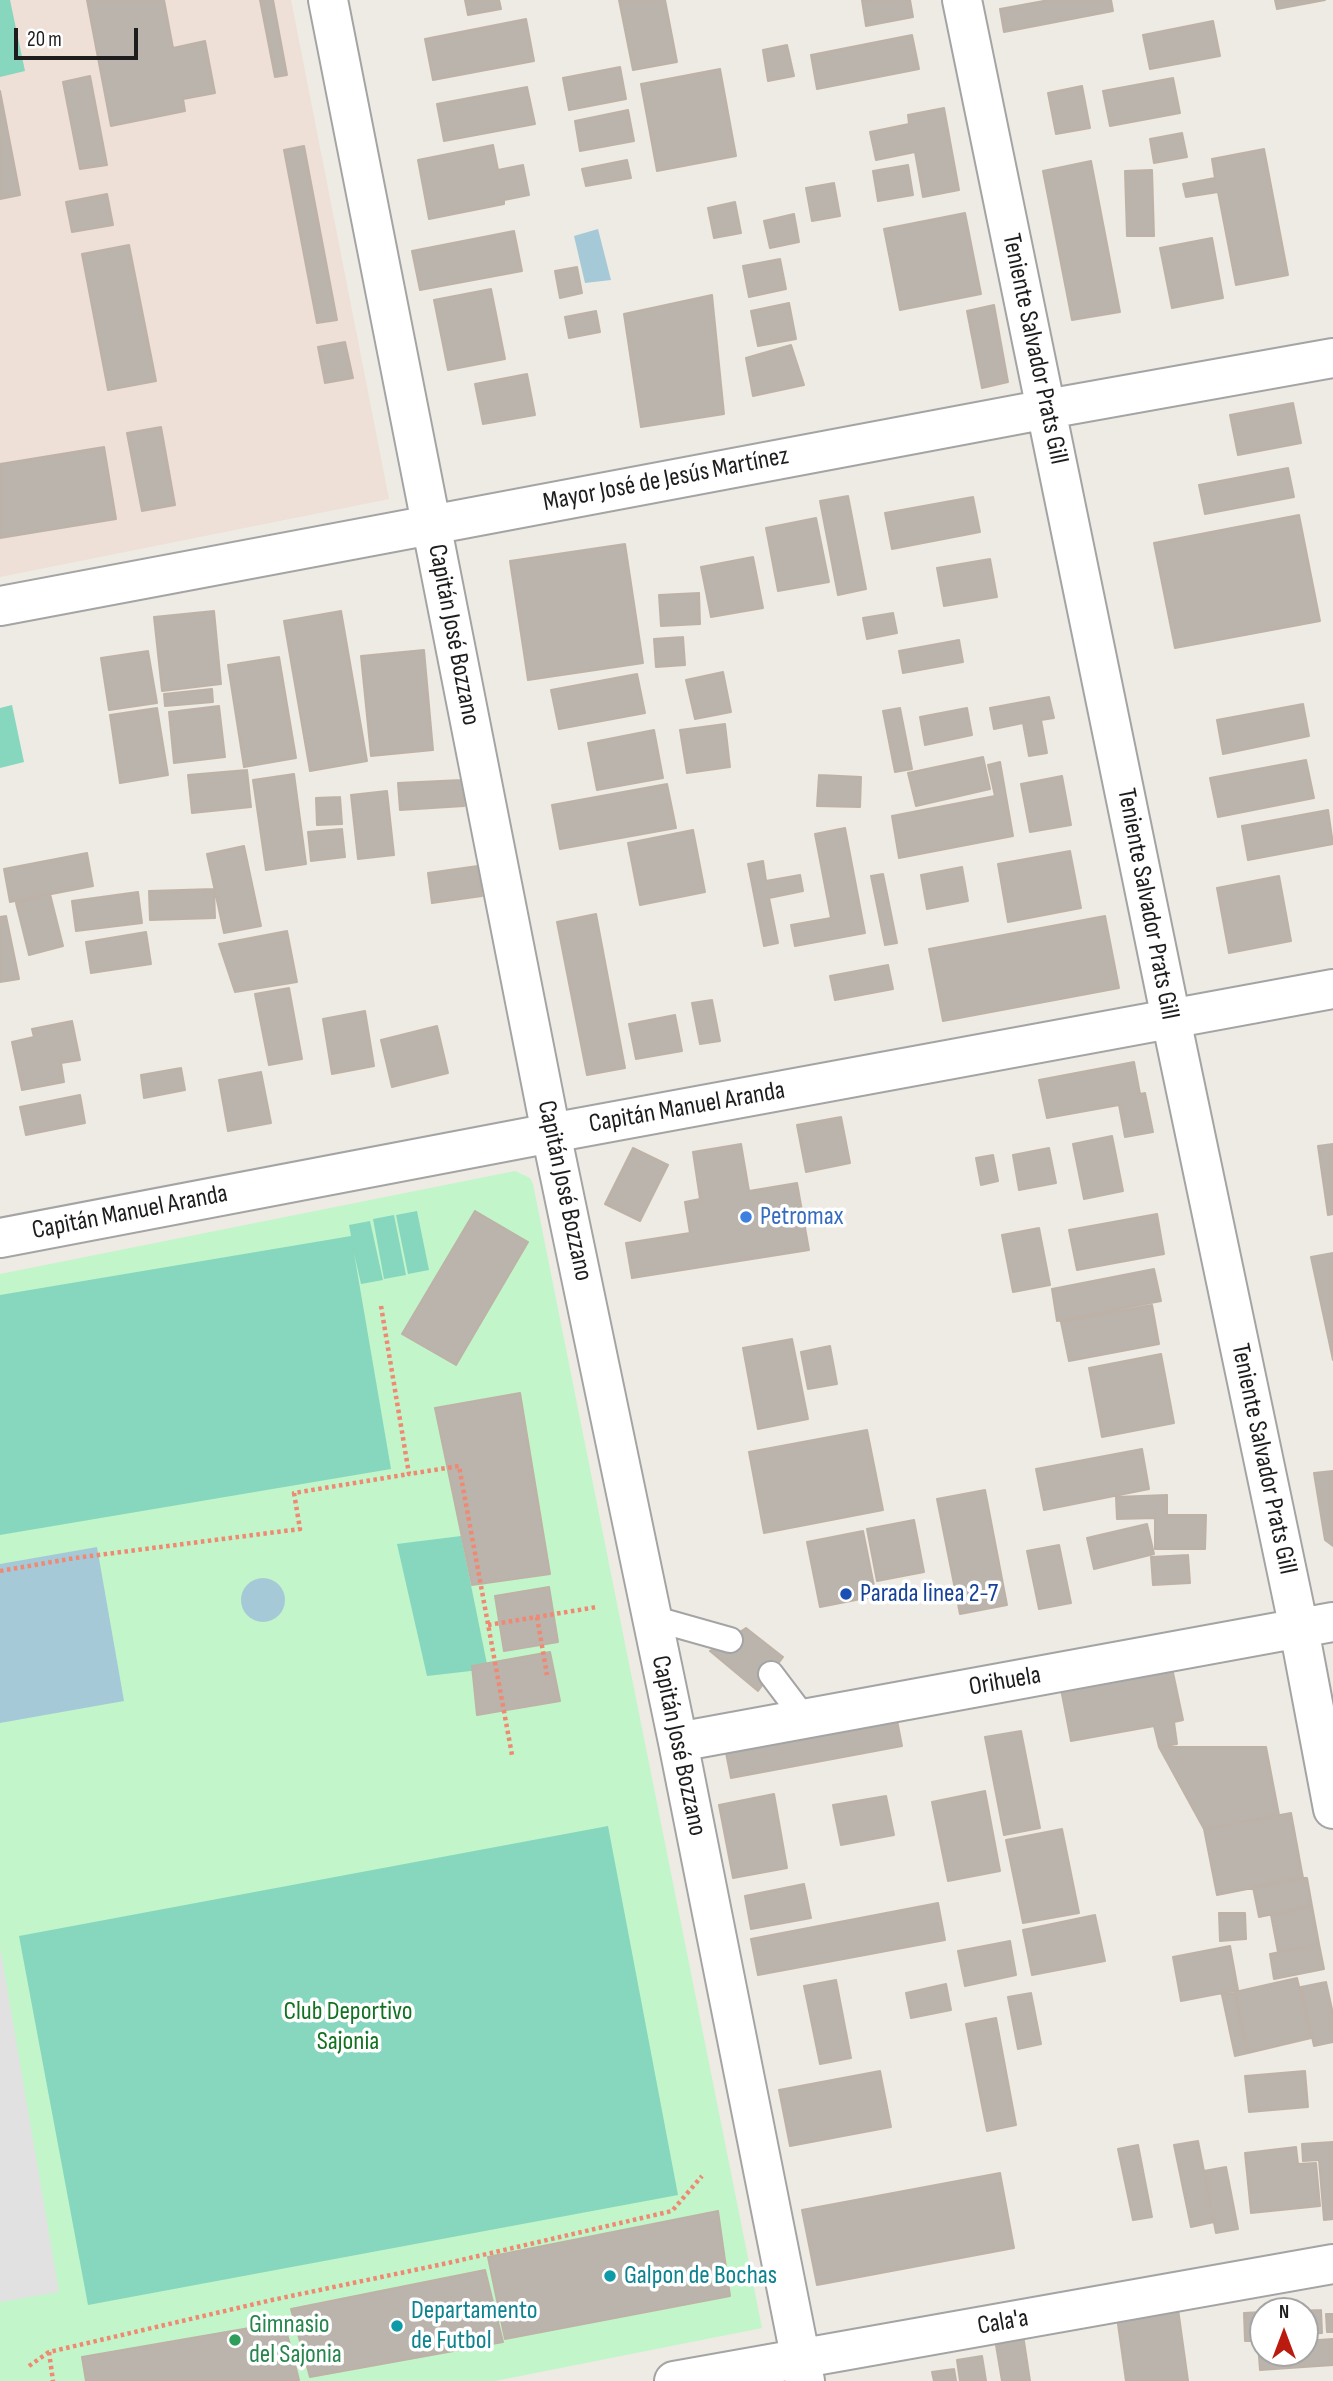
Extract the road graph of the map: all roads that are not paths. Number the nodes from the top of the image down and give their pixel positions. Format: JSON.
{"nodes":[{"id":1,"x":328,"y":0,"type":"edge"},
{"id":2,"x":962,"y":0,"type":"edge"},
{"id":3,"x":1333,"y":358,"type":"edge"},
{"id":4,"x":1047,"y":409,"type":"junction"},
{"id":5,"x":432,"y":524,"type":"junction"},
{"id":6,"x":0,"y":606,"type":"edge"},
{"id":7,"x":1333,"y":989,"type":"edge"},
{"id":8,"x":1171,"y":1019,"type":"junction"},
{"id":9,"x":551,"y":1133,"type":"junction"},
{"id":10,"x":0,"y":1238,"type":"edge"},
{"id":11,"x":652,"y":1618,"type":"junction"},
{"id":12,"x":1316,"y":1625,"type":"edge"},
{"id":13,"x":730,"y":1640,"type":"dead end"},
{"id":14,"x":771,"y":1674,"type":"dead end"},
{"id":15,"x":805,"y":1719,"type":"junction"},
{"id":16,"x":678,"y":1742,"type":"junction"},
{"id":17,"x":1333,"y":1809,"type":"edge"},
{"id":18,"x":1333,"y":2264,"type":"edge"},
{"id":19,"x":802,"y":2370,"type":"edge"},
{"id":20,"x":674,"y":2381,"type":"edge"}],
"edges":[{"from":1,"to":5,"type":"street","name":"Capitán José Bozzano"},
{"from":2,"to":4,"type":"street","name":"Teniente Salvador Prats Gill"},
{"from":3,"to":4,"type":"street","name":"Mayor José de Jesús Martínez"},
{"from":4,"to":5,"type":"street","name":"Mayor José de Jesús Martínez"},
{"from":4,"to":8,"type":"street","name":"Teniente Salvador Prats Gill"},
{"from":5,"to":6,"type":"street","name":"Mayor José de Jesús Martínez"},
{"from":5,"to":9,"type":"street","name":"Capitán José Bozzano"},
{"from":7,"to":8,"type":"street","name":"Capitán Manuel Aranda"},
{"from":8,"to":9,"type":"street","name":"Capitán Manuel Aranda"},
{"from":8,"to":12,"type":"street","name":"Teniente Salvador Prats Gill"},
{"from":9,"to":10,"type":"street","name":"Capitán Manuel Aranda"},
{"from":9,"to":11,"type":"street","name":"Capitán José Bozzano"},
{"from":11,"to":13,"type":"lane"},
{"from":11,"to":16,"type":"street","name":"Capitán José Bozzano"},
{"from":12,"to":15,"type":"street","name":"Orihuela"},
{"from":12,"to":17,"type":"street","name":"Teniente Salvador Prats Gill"},
{"from":14,"to":15,"type":"lane"},
{"from":15,"to":16,"type":"street","name":"Orihuela"},
{"from":16,"to":19,"type":"street","name":"Capitán José Bozzano"},
{"from":18,"to":19,"type":"street","name":"Cala'a"},
{"from":19,"to":20,"type":"street","name":"Cala'a"}]}
